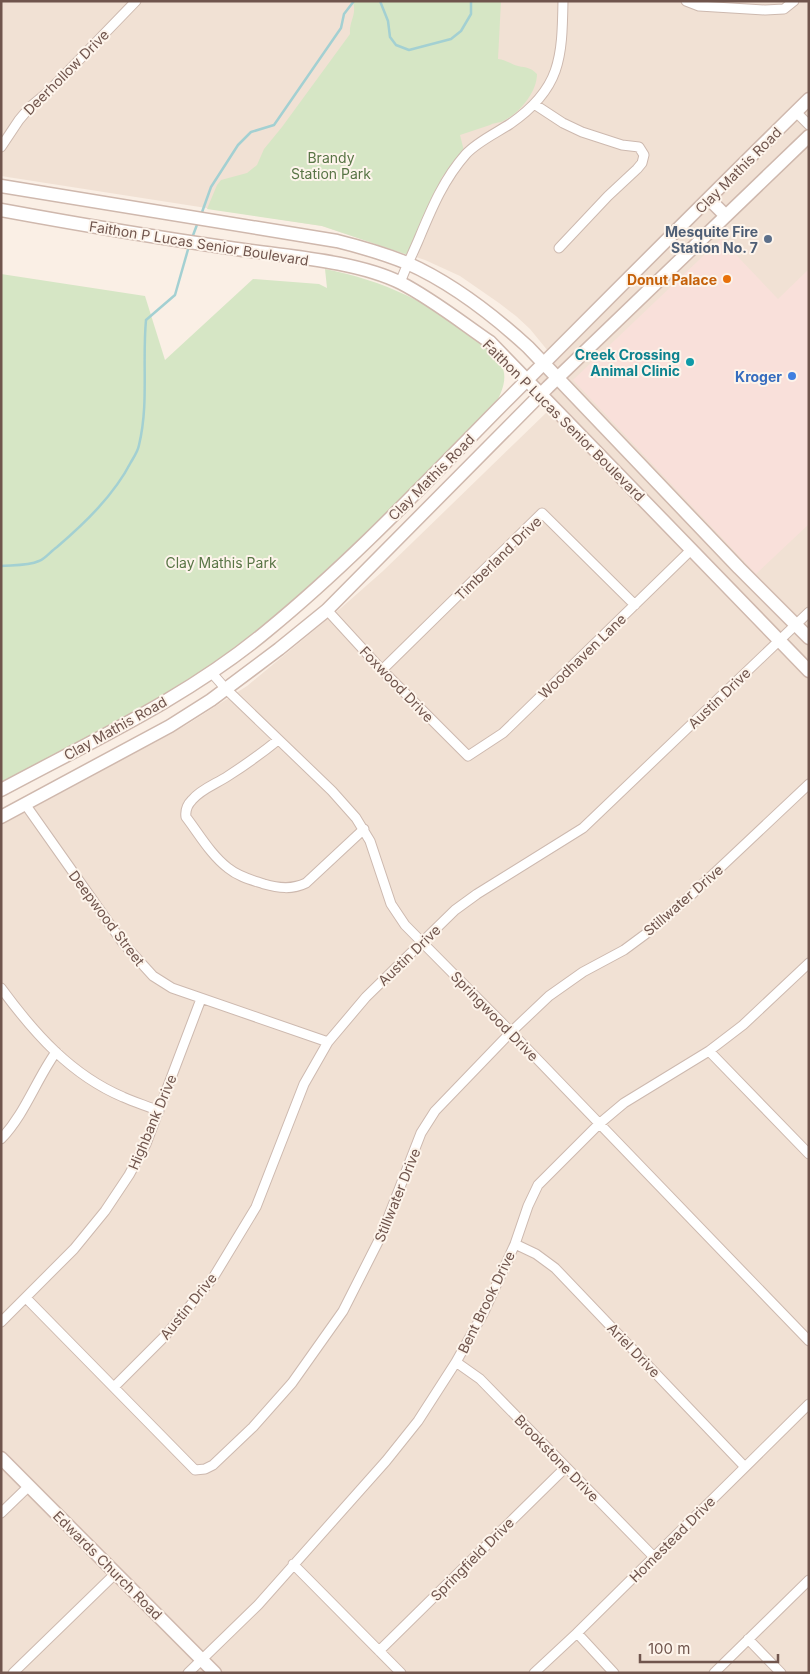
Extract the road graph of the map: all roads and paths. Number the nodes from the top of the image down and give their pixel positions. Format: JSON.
{"nodes":[{"id":1,"x":136,"y":1,"type":"edge"},
{"id":2,"x":563,"y":1,"type":"edge"},
{"id":3,"x":686,"y":1,"type":"edge"},
{"id":4,"x":794,"y":1,"type":"edge"},
{"id":5,"x":809,"y":99,"type":"edge"},
{"id":6,"x":534,"y":104,"type":"junction"},
{"id":7,"x":796,"y":112,"type":"junction"},
{"id":8,"x":809,"y":125,"type":"edge"},
{"id":9,"x":809,"y":136,"type":"edge"},
{"id":10,"x":1,"y":147,"type":"edge"},
{"id":11,"x":1,"y":186,"type":"edge"},
{"id":12,"x":709,"y":199,"type":"junction"},
{"id":13,"x":1,"y":210,"type":"edge"},
{"id":14,"x":726,"y":216,"type":"junction"},
{"id":15,"x":559,"y":248,"type":"dead end"},
{"id":16,"x":408,"y":264,"type":"junction"},
{"id":17,"x":641,"y":267,"type":"junction"},
{"id":18,"x":400,"y":283,"type":"junction"},
{"id":19,"x":656,"y":284,"type":"junction"},
{"id":20,"x":544,"y":364,"type":"junction"},
{"id":21,"x":557,"y":378,"type":"junction"},
{"id":22,"x":528,"y":380,"type":"junction"},
{"id":23,"x":541,"y":394,"type":"junction"},
{"id":24,"x":683,"y":510,"type":"junction"},
{"id":25,"x":668,"y":525,"type":"junction"},
{"id":26,"x":692,"y":549,"type":"junction"},
{"id":27,"x":634,"y":605,"type":"junction"},
{"id":28,"x":327,"y":610,"type":"junction"},
{"id":29,"x":809,"y":612,"type":"edge"},
{"id":30,"x":795,"y":624,"type":"junction"},
{"id":31,"x":809,"y":638,"type":"edge"},
{"id":32,"x":780,"y":640,"type":"junction"},
{"id":33,"x":382,"y":670,"type":"junction"},
{"id":34,"x":809,"y":671,"type":"edge"},
{"id":35,"x":211,"y":672,"type":"junction"},
{"id":36,"x":225,"y":688,"type":"junction"},
{"id":37,"x":278,"y":740,"type":"junction"},
{"id":38,"x":468,"y":756,"type":"joint"},
{"id":39,"x":809,"y":784,"type":"edge"},
{"id":40,"x":1,"y":790,"type":"edge"},
{"id":41,"x":24,"y":804,"type":"junction"},
{"id":42,"x":1,"y":817,"type":"edge"},
{"id":43,"x":364,"y":829,"type":"junction"},
{"id":44,"x":423,"y":942,"type":"junction"},
{"id":45,"x":808,"y":966,"type":"edge"},
{"id":46,"x":1,"y":988,"type":"edge"},
{"id":47,"x":201,"y":999,"type":"junction"},
{"id":48,"x":510,"y":1032,"type":"junction"},
{"id":49,"x":328,"y":1042,"type":"junction"},
{"id":50,"x":56,"y":1052,"type":"junction"},
{"id":51,"x":709,"y":1052,"type":"junction"},
{"id":52,"x":159,"y":1110,"type":"junction"},
{"id":53,"x":599,"y":1124,"type":"junction"},
{"id":54,"x":1,"y":1139,"type":"edge"},
{"id":55,"x":809,"y":1154,"type":"edge"},
{"id":56,"x":515,"y":1244,"type":"junction"},
{"id":57,"x":26,"y":1298,"type":"junction"},
{"id":58,"x":1,"y":1322,"type":"edge"},
{"id":59,"x":809,"y":1341,"type":"edge"},
{"id":60,"x":456,"y":1362,"type":"junction"},
{"id":61,"x":114,"y":1387,"type":"junction"},
{"id":62,"x":809,"y":1404,"type":"edge"},
{"id":63,"x":1,"y":1458,"type":"edge"},
{"id":64,"x":566,"y":1467,"type":"junction"},
{"id":65,"x":745,"y":1467,"type":"junction"},
{"id":66,"x":29,"y":1486,"type":"junction"},
{"id":67,"x":1,"y":1513,"type":"edge"},
{"id":68,"x":654,"y":1557,"type":"junction"},
{"id":69,"x":293,"y":1564,"type":"junction"},
{"id":70,"x":116,"y":1573,"type":"junction"},
{"id":71,"x":809,"y":1580,"type":"edge"},
{"id":72,"x":577,"y":1633,"type":"junction"},
{"id":73,"x":748,"y":1639,"type":"junction"},
{"id":74,"x":379,"y":1651,"type":"junction"},
{"id":75,"x":202,"y":1659,"type":"junction"},
{"id":76,"x":13,"y":1673,"type":"edge"},
{"id":77,"x":188,"y":1673,"type":"edge"},
{"id":78,"x":215,"y":1673,"type":"edge"},
{"id":79,"x":401,"y":1673,"type":"edge"},
{"id":80,"x":534,"y":1673,"type":"edge"},
{"id":81,"x":614,"y":1673,"type":"edge"},
{"id":82,"x":714,"y":1673,"type":"edge"},
{"id":83,"x":781,"y":1673,"type":"edge"}],
"edges":[{"from":1,"to":10,"type":"street","name":"Deerhollow Drive"},
{"from":2,"to":6,"type":"street"},
{"from":3,"to":4,"type":"street"},
{"from":5,"to":7,"type":"main road","name":"Clay Mathis Road"},
{"from":6,"to":15,"type":"street"},
{"from":6,"to":16,"type":"street"},
{"from":7,"to":8,"type":"street"},
{"from":7,"to":12,"type":"main road","name":"Clay Mathis Road"},
{"from":9,"to":14,"type":"main road","name":"Clay Mathis Road"},
{"from":11,"to":16,"type":"main road","name":"Faithon P Lucas Senior Boulevard"},
{"from":12,"to":14,"type":"main road"},
{"from":12,"to":17,"type":"main road","name":"Clay Mathis Road"},
{"from":13,"to":18,"type":"main road","name":"Faithon P Lucas Senior Boulevard"},
{"from":14,"to":19,"type":"main road","name":"Clay Mathis Road"},
{"from":16,"to":18,"type":"street"},
{"from":16,"to":20,"type":"main road","name":"Faithon P Lucas Senior Boulevard"},
{"from":17,"to":19,"type":"main road"},
{"from":17,"to":20,"type":"main road","name":"Clay Mathis Road"},
{"from":18,"to":22,"type":"main road","name":"Faithon P Lucas Senior Boulevard"},
{"from":19,"to":21,"type":"main road","name":"Clay Mathis Road"},
{"from":20,"to":21,"type":"main road","name":"Faithon P Lucas Senior Boulevard"},
{"from":20,"to":22,"type":"main road","name":"Clay Mathis Road"},
{"from":21,"to":23,"type":"main road","name":"Clay Mathis Road"},
{"from":21,"to":24,"type":"main road","name":"Faithon P Lucas Senior Boulevard"},
{"from":22,"to":23,"type":"main road","name":"Faithon P Lucas Senior Boulevard"},
{"from":22,"to":35,"type":"main road","name":"Clay Mathis Road"},
{"from":23,"to":25,"type":"main road","name":"Faithon P Lucas Senior Boulevard"},
{"from":23,"to":28,"type":"main road","name":"Clay Mathis Road"},
{"from":24,"to":25,"type":"main road"},
{"from":24,"to":30,"type":"main road","name":"Faithon P Lucas Senior Boulevard"},
{"from":25,"to":26,"type":"main road","name":"Faithon P Lucas Senior Boulevard"},
{"from":26,"to":27,"type":"street","name":"Woodhaven Lane"},
{"from":26,"to":32,"type":"main road","name":"Faithon P Lucas Senior Boulevard"},
{"from":27,"to":33,"type":"street","name":"Timberland Drive"},
{"from":27,"to":38,"type":"street","name":"Woodhaven Lane"},
{"from":28,"to":33,"type":"street","name":"Foxwood Drive"},
{"from":28,"to":36,"type":"main road","name":"Clay Mathis Road"},
{"from":29,"to":30,"type":"street","name":"Austin Drive"},
{"from":30,"to":31,"type":"main road","name":"Faithon P Lucas Senior Boulevard"},
{"from":30,"to":32,"type":"street","name":"Austin Drive"},
{"from":32,"to":34,"type":"main road","name":"Faithon P Lucas Senior Boulevard"},
{"from":32,"to":44,"type":"street","name":"Austin Drive"},
{"from":33,"to":38,"type":"street","name":"Foxwood Drive"},
{"from":35,"to":36,"type":"street","name":"Springwood Drive"},
{"from":35,"to":40,"type":"main road","name":"Clay Mathis Road"},
{"from":36,"to":37,"type":"street","name":"Springwood Drive"},
{"from":36,"to":41,"type":"main road","name":"Clay Mathis Road"},
{"from":37,"to":43,"type":"street","name":"Springwood Drive"},
{"from":37,"to":43,"type":"street"},
{"from":39,"to":48,"type":"street","name":"Stillwater Drive"},
{"from":41,"to":42,"type":"main road","name":"Clay Mathis Road"},
{"from":41,"to":47,"type":"street","name":"Deepwood Street"},
{"from":43,"to":44,"type":"street","name":"Springwood Drive"},
{"from":44,"to":48,"type":"street","name":"Springwood Drive"},
{"from":44,"to":49,"type":"street","name":"Austin Drive"},
{"from":45,"to":51,"type":"street","name":"Bent Brook Drive"},
{"from":46,"to":50,"type":"street"},
{"from":47,"to":49,"type":"street","name":"Deepwood Street"},
{"from":47,"to":52,"type":"street","name":"Highbank Drive"},
{"from":48,"to":53,"type":"street","name":"Springwood Drive"},
{"from":48,"to":61,"type":"street","name":"Stillwater Drive"},
{"from":49,"to":61,"type":"street","name":"Austin Drive"},
{"from":50,"to":52,"type":"street"},
{"from":50,"to":54,"type":"street"},
{"from":51,"to":53,"type":"street","name":"Bent Brook Drive"},
{"from":51,"to":55,"type":"street"},
{"from":52,"to":57,"type":"street","name":"Highbank Drive"},
{"from":53,"to":56,"type":"street","name":"Bent Brook Drive"},
{"from":53,"to":59,"type":"street","name":"Springwood Drive"},
{"from":56,"to":60,"type":"street","name":"Bent Brook Drive"},
{"from":56,"to":65,"type":"street","name":"Ariel Drive"},
{"from":57,"to":58,"type":"street","name":"Highbank Drive"},
{"from":57,"to":61,"type":"street","name":"Stillwater Drive"},
{"from":60,"to":64,"type":"street","name":"Brookstone Drive"},
{"from":60,"to":69,"type":"street","name":"Bent Brook Drive"},
{"from":62,"to":65,"type":"street","name":"Homestead Drive"},
{"from":63,"to":66,"type":"main road","name":"Edwards Church Road"},
{"from":64,"to":68,"type":"street","name":"Brookstone Drive"},
{"from":64,"to":74,"type":"street","name":"Springfield Drive"},
{"from":65,"to":68,"type":"street","name":"Homestead Drive"},
{"from":66,"to":67,"type":"street"},
{"from":66,"to":70,"type":"main road","name":"Edwards Church Road"},
{"from":68,"to":72,"type":"street","name":"Homestead Drive"},
{"from":69,"to":74,"type":"street"},
{"from":69,"to":75,"type":"street","name":"Bent Brook Drive"},
{"from":70,"to":75,"type":"main road","name":"Edwards Church Road"},
{"from":70,"to":76,"type":"street"},
{"from":71,"to":73,"type":"street"},
{"from":72,"to":80,"type":"street","name":"Homestead Drive"},
{"from":72,"to":81,"type":"street"},
{"from":73,"to":82,"type":"street"},
{"from":73,"to":83,"type":"street"},
{"from":74,"to":79,"type":"street"},
{"from":75,"to":77,"type":"street","name":"Bent Brook Drive"},
{"from":75,"to":78,"type":"main road","name":"Edwards Church Road"}]}
